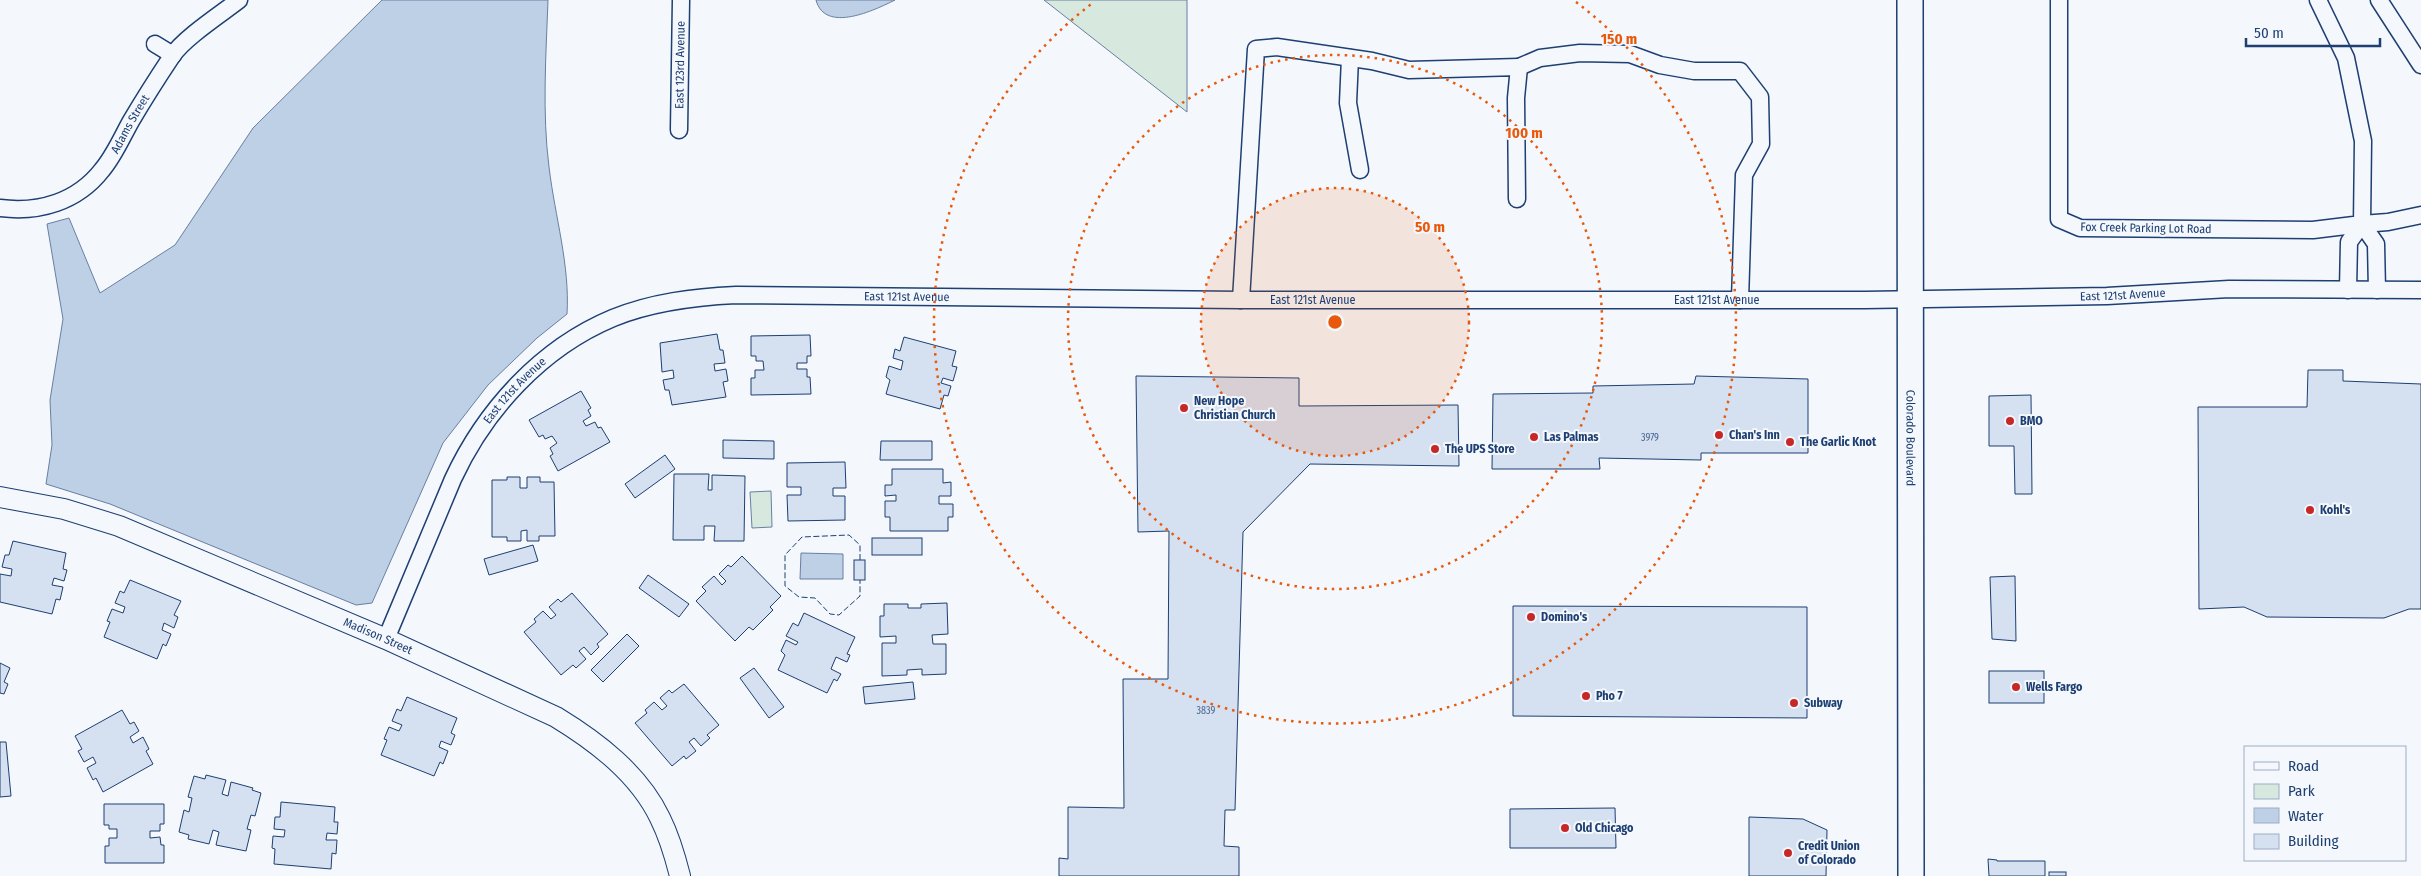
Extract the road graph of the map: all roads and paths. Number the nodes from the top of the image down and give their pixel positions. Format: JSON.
{"nodes":[{"id":1,"x":239,"y":0,"type":"edge"},
{"id":2,"x":681,"y":0,"type":"edge"},
{"id":3,"x":1910,"y":0,"type":"edge"},
{"id":4,"x":2059,"y":0,"type":"edge"},
{"id":5,"x":2318,"y":0,"type":"edge"},
{"id":6,"x":2379,"y":0,"type":"edge"},
{"id":7,"x":2413,"y":38,"type":"edge"},
{"id":8,"x":155,"y":44,"type":"dead end"},
{"id":9,"x":173,"y":55,"type":"junction"},
{"id":10,"x":1350,"y":58,"type":"junction"},
{"id":11,"x":2421,"y":65,"type":"edge"},
{"id":12,"x":1519,"y":67,"type":"junction"},
{"id":13,"x":679,"y":130,"type":"dead end"},
{"id":14,"x":1360,"y":170,"type":"dead end"},
{"id":15,"x":1517,"y":199,"type":"dead end"},
{"id":16,"x":0,"y":208,"type":"edge"},
{"id":17,"x":2421,"y":215,"type":"edge"},
{"id":18,"x":2362,"y":224,"type":"junction"},
{"id":19,"x":2348,"y":290,"type":"junction"},
{"id":20,"x":2377,"y":290,"type":"junction"},
{"id":21,"x":2421,"y":290,"type":"edge"},
{"id":22,"x":1241,"y":300,"type":"junction"},
{"id":23,"x":1740,"y":300,"type":"junction"},
{"id":24,"x":1911,"y":300,"type":"junction"},
{"id":25,"x":0,"y":497,"type":"edge"},
{"id":26,"x":386,"y":639,"type":"junction"},
{"id":27,"x":680,"y":876,"type":"edge"},
{"id":28,"x":1911,"y":876,"type":"edge"}],
"edges":[{"from":1,"to":9,"type":"street","name":"Adams Street"},
{"from":2,"to":13,"type":"street","name":"East 123rd Avenue"},
{"from":3,"to":24,"type":"main road","name":"Colorado Boulevard"},
{"from":4,"to":18,"type":"street","name":"Fox Creek Parking Lot Road"},
{"from":5,"to":18,"type":"street"},
{"from":6,"to":7,"type":"street"},
{"from":7,"to":11,"type":"street"},
{"from":8,"to":9,"type":"street"},
{"from":9,"to":16,"type":"street","name":"Adams Street"},
{"from":10,"to":12,"type":"street"},
{"from":10,"to":14,"type":"street"},
{"from":10,"to":22,"type":"street"},
{"from":12,"to":15,"type":"street"},
{"from":12,"to":23,"type":"street"},
{"from":17,"to":18,"type":"street","name":"Fox Creek Parking Lot Road"},
{"from":18,"to":19,"type":"street"},
{"from":18,"to":20,"type":"street"},
{"from":19,"to":20,"type":"street","name":"East 121st Avenue"},
{"from":19,"to":24,"type":"street","name":"East 121st Avenue"},
{"from":20,"to":21,"type":"street","name":"East 121st Avenue"},
{"from":22,"to":23,"type":"street","name":"East 121st Avenue"},
{"from":22,"to":26,"type":"street","name":"East 121st Avenue"},
{"from":23,"to":24,"type":"street","name":"East 121st Avenue"},
{"from":24,"to":28,"type":"main road","name":"Colorado Boulevard"},
{"from":25,"to":26,"type":"street","name":"Madison Street"},
{"from":26,"to":27,"type":"street","name":"Madison Street"}]}
